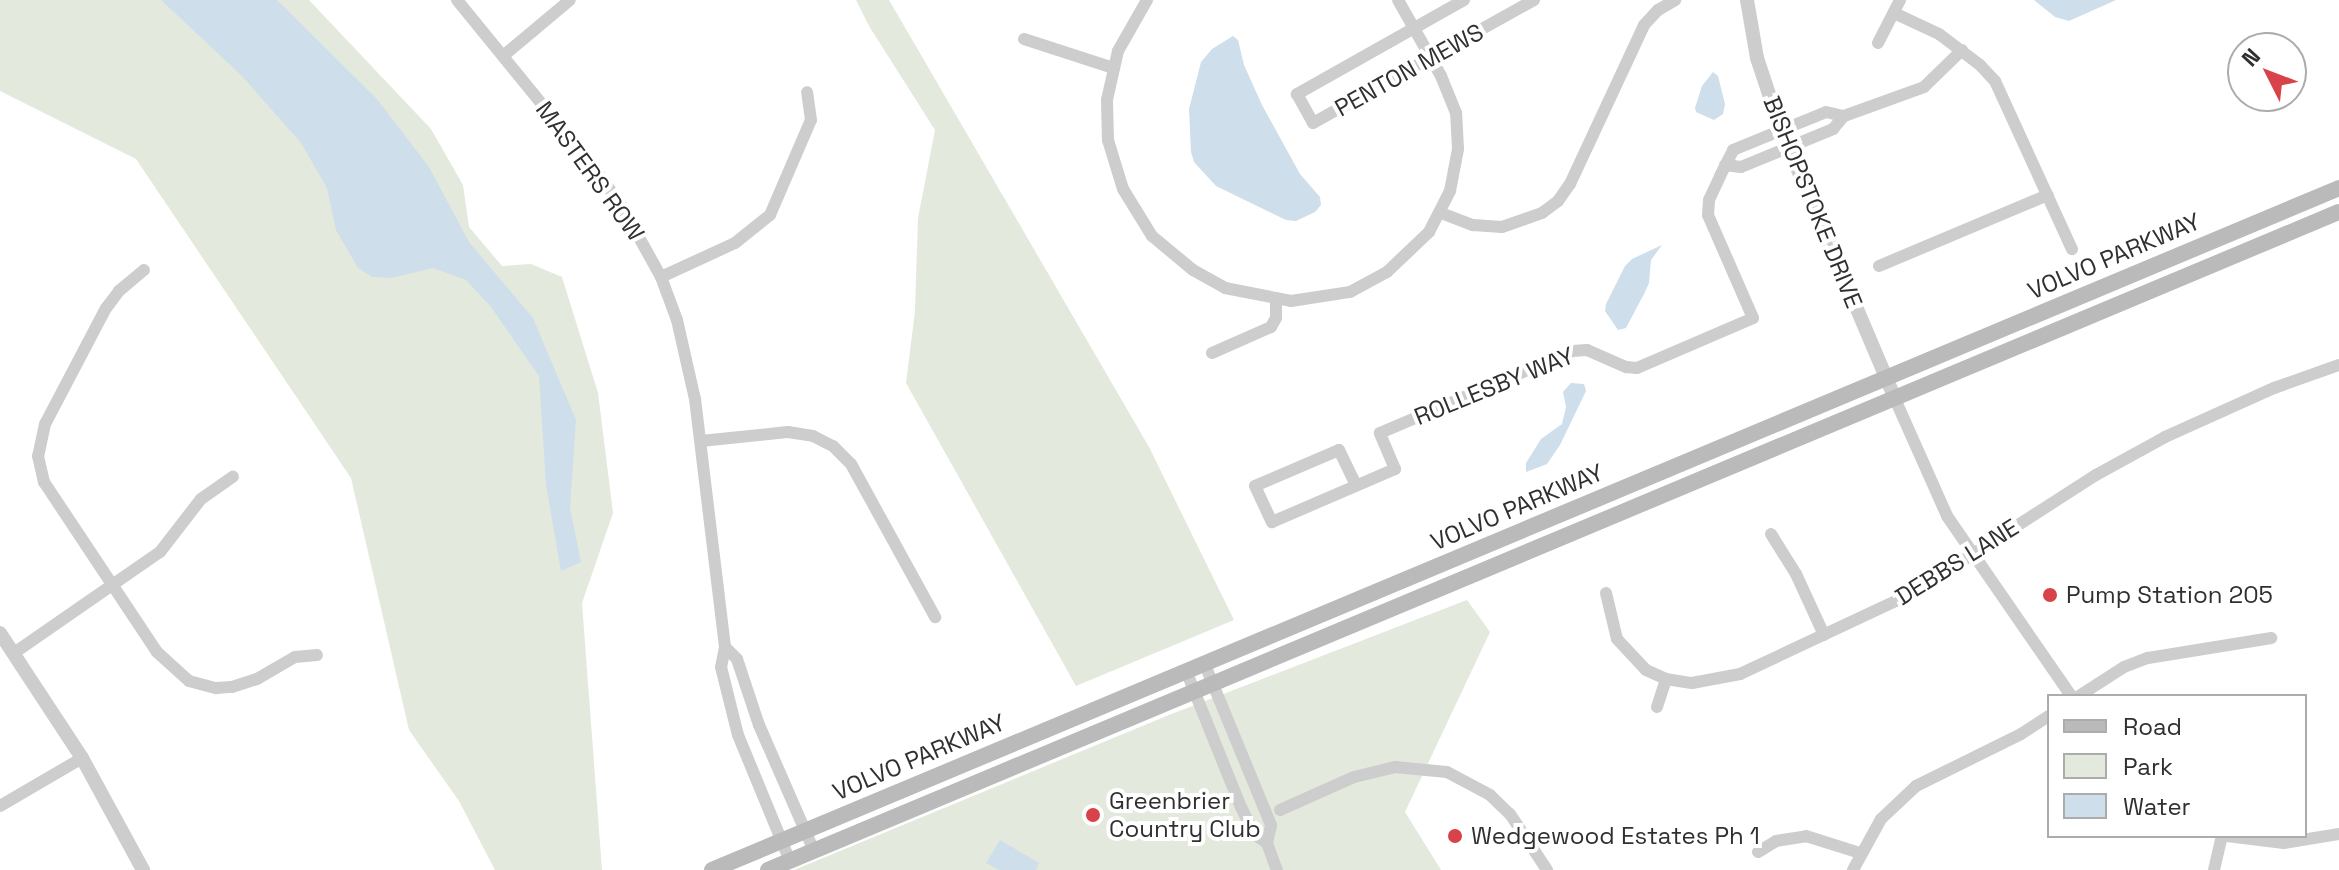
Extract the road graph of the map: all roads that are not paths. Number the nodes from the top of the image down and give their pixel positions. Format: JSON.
{"nodes":[{"id":1,"x":457,"y":0,"type":"edge"},
{"id":2,"x":570,"y":0,"type":"edge"},
{"id":3,"x":1147,"y":0,"type":"edge"},
{"id":4,"x":1398,"y":0,"type":"edge"},
{"id":5,"x":1464,"y":0,"type":"edge"},
{"id":6,"x":1534,"y":0,"type":"edge"},
{"id":7,"x":1675,"y":0,"type":"edge"},
{"id":8,"x":1747,"y":0,"type":"edge"},
{"id":9,"x":1900,"y":0,"type":"edge"},
{"id":10,"x":1894,"y":13,"type":"junction"},
{"id":11,"x":1414,"y":28,"type":"junction"},
{"id":12,"x":1024,"y":39,"type":"dead end"},
{"id":13,"x":1878,"y":43,"type":"dead end"},
{"id":14,"x":1962,"y":50,"type":"junction"},
{"id":15,"x":503,"y":56,"type":"junction"},
{"id":16,"x":1431,"y":58,"type":"junction"},
{"id":17,"x":1113,"y":68,"type":"junction"},
{"id":18,"x":807,"y":92,"type":"dead end"},
{"id":19,"x":1844,"y":116,"type":"junction"},
{"id":20,"x":1781,"y":130,"type":"junction"},
{"id":21,"x":1788,"y":148,"type":"junction"},
{"id":22,"x":1725,"y":165,"type":"junction"},
{"id":23,"x":2339,"y":188,"type":"edge"},
{"id":24,"x":2048,"y":195,"type":"junction"},
{"id":25,"x":2339,"y":212,"type":"edge"},
{"id":26,"x":1441,"y":213,"type":"junction"},
{"id":27,"x":2072,"y":249,"type":"dead end"},
{"id":28,"x":1879,"y":266,"type":"dead end"},
{"id":29,"x":144,"y":270,"type":"dead end"},
{"id":30,"x":661,"y":277,"type":"junction"},
{"id":31,"x":1276,"y":298,"type":"junction"},
{"id":32,"x":1212,"y":353,"type":"dead end"},
{"id":33,"x":2339,"y":365,"type":"edge"},
{"id":34,"x":1886,"y":378,"type":"junction"},
{"id":35,"x":1895,"y":399,"type":"junction"},
{"id":36,"x":701,"y":441,"type":"junction"},
{"id":37,"x":233,"y":477,"type":"dead end"},
{"id":38,"x":1356,"y":485,"type":"junction"},
{"id":39,"x":1771,"y":534,"type":"dead end"},
{"id":40,"x":1973,"y":556,"type":"junction"},
{"id":41,"x":113,"y":586,"type":"junction"},
{"id":42,"x":1606,"y":593,"type":"dead end"},
{"id":43,"x":935,"y":617,"type":"dead end"},
{"id":44,"x":0,"y":633,"type":"edge"},
{"id":45,"x":1824,"y":635,"type":"junction"},
{"id":46,"x":2271,"y":638,"type":"dead end"},
{"id":47,"x":725,"y":647,"type":"junction"},
{"id":48,"x":14,"y":653,"type":"junction"},
{"id":49,"x":317,"y":655,"type":"dead end"},
{"id":50,"x":1205,"y":665,"type":"junction"},
{"id":51,"x":1187,"y":673,"type":"junction"},
{"id":52,"x":1666,"y":679,"type":"junction"},
{"id":53,"x":1213,"y":685,"type":"junction"},
{"id":54,"x":1195,"y":693,"type":"junction"},
{"id":55,"x":2070,"y":694,"type":"edge"},
{"id":56,"x":2082,"y":694,"type":"edge"},
{"id":57,"x":1657,"y":707,"type":"dead end"},
{"id":58,"x":2047,"y":717,"type":"edge"},
{"id":59,"x":82,"y":758,"type":"junction"},
{"id":60,"x":0,"y":806,"type":"edge"},
{"id":61,"x":1280,"y":810,"type":"dead end"},
{"id":62,"x":805,"y":831,"type":"junction"},
{"id":63,"x":2339,"y":834,"type":"edge"},
{"id":64,"x":2224,"y":838,"type":"edge"},
{"id":65,"x":2242,"y":838,"type":"edge"},
{"id":66,"x":782,"y":841,"type":"junction"},
{"id":67,"x":1267,"y":843,"type":"junction"},
{"id":68,"x":814,"y":851,"type":"junction"},
{"id":69,"x":1758,"y":852,"type":"dead end"},
{"id":70,"x":1860,"y":853,"type":"junction"},
{"id":71,"x":790,"y":861,"type":"junction"},
{"id":72,"x":143,"y":870,"type":"edge"},
{"id":73,"x":712,"y":870,"type":"edge"},
{"id":74,"x":768,"y":870,"type":"edge"},
{"id":75,"x":1277,"y":870,"type":"edge"},
{"id":76,"x":1547,"y":870,"type":"edge"},
{"id":77,"x":1853,"y":870,"type":"edge"},
{"id":78,"x":2214,"y":870,"type":"edge"}],
"edges":[{"from":1,"to":15,"type":"street","name":"MASTERS ROW"},
{"from":2,"to":15,"type":"street"},
{"from":3,"to":17,"type":"street"},
{"from":4,"to":11,"type":"street"},
{"from":5,"to":11,"type":"street","name":"PENTON MEWS"},
{"from":6,"to":16,"type":"street","name":"PENTON MEWS"},
{"from":7,"to":26,"type":"street"},
{"from":8,"to":20,"type":"street","name":"BISHOPSTOKE DRIVE"},
{"from":9,"to":10,"type":"street"},
{"from":10,"to":13,"type":"street"},
{"from":10,"to":14,"type":"street"},
{"from":11,"to":16,"type":"street"},
{"from":11,"to":16,"type":"street","name":"PENTON MEWS"},
{"from":12,"to":17,"type":"street"},
{"from":14,"to":19,"type":"street"},
{"from":14,"to":24,"type":"street"},
{"from":15,"to":30,"type":"street","name":"MASTERS ROW"},
{"from":16,"to":26,"type":"street"},
{"from":17,"to":31,"type":"street"},
{"from":18,"to":30,"type":"street"},
{"from":19,"to":20,"type":"street","name":"ROLLESBY WAY"},
{"from":19,"to":21,"type":"street"},
{"from":20,"to":21,"type":"street","name":"BISHOPSTOKE DRIVE"},
{"from":20,"to":22,"type":"street","name":"ROLLESBY WAY"},
{"from":21,"to":22,"type":"street"},
{"from":21,"to":34,"type":"street","name":"BISHOPSTOKE DRIVE"},
{"from":22,"to":38,"type":"street","name":"ROLLESBY WAY"},
{"from":23,"to":34,"type":"main road","name":"VOLVO PARKWAY"},
{"from":24,"to":27,"type":"street"},
{"from":24,"to":28,"type":"street"},
{"from":25,"to":35,"type":"main road","name":"VOLVO PARKWAY"},
{"from":26,"to":31,"type":"street"},
{"from":29,"to":41,"type":"street"},
{"from":30,"to":36,"type":"street","name":"MASTERS ROW"},
{"from":31,"to":32,"type":"street"},
{"from":33,"to":40,"type":"street","name":"DEBBS LANE"},
{"from":34,"to":35,"type":"street","name":"BISHOPSTOKE DRIVE"},
{"from":34,"to":50,"type":"main road","name":"VOLVO PARKWAY"},
{"from":35,"to":40,"type":"street"},
{"from":35,"to":53,"type":"main road","name":"VOLVO PARKWAY"},
{"from":36,"to":43,"type":"street"},
{"from":36,"to":47,"type":"street","name":"MASTERS ROW"},
{"from":37,"to":41,"type":"street"},
{"from":38,"to":38,"type":"street","name":"ROLLESBY WAY"},
{"from":39,"to":45,"type":"street"},
{"from":40,"to":45,"type":"street","name":"DEBBS LANE"},
{"from":40,"to":55,"type":"street"},
{"from":41,"to":48,"type":"street"},
{"from":41,"to":49,"type":"street"},
{"from":42,"to":52,"type":"street"},
{"from":44,"to":48,"type":"street"},
{"from":45,"to":52,"type":"street","name":"DEBBS LANE"},
{"from":46,"to":56,"type":"street"},
{"from":47,"to":62,"type":"street","name":"MASTERS ROW"},
{"from":47,"to":66,"type":"street","name":"MASTERS ROW"},
{"from":48,"to":59,"type":"street"},
{"from":50,"to":51,"type":"main road","name":"VOLVO PARKWAY"},
{"from":50,"to":53,"type":"street"},
{"from":51,"to":54,"type":"street"},
{"from":51,"to":62,"type":"main road","name":"VOLVO PARKWAY"},
{"from":52,"to":57,"type":"street"},
{"from":53,"to":54,"type":"main road","name":"VOLVO PARKWAY"},
{"from":53,"to":67,"type":"street"},
{"from":54,"to":67,"type":"street"},
{"from":54,"to":68,"type":"main road","name":"VOLVO PARKWAY"},
{"from":58,"to":70,"type":"street"},
{"from":59,"to":60,"type":"street"},
{"from":59,"to":72,"type":"street"},
{"from":61,"to":76,"type":"street"},
{"from":62,"to":66,"type":"main road","name":"VOLVO PARKWAY"},
{"from":62,"to":68,"type":"street","name":"MASTERS ROW"},
{"from":63,"to":65,"type":"street"},
{"from":64,"to":78,"type":"street"},
{"from":66,"to":71,"type":"street","name":"MASTERS ROW"},
{"from":66,"to":73,"type":"main road","name":"VOLVO PARKWAY"},
{"from":67,"to":75,"type":"street"},
{"from":68,"to":71,"type":"main road","name":"VOLVO PARKWAY"},
{"from":69,"to":70,"type":"street"},
{"from":70,"to":77,"type":"street"},
{"from":71,"to":74,"type":"main road","name":"VOLVO PARKWAY"}]}
